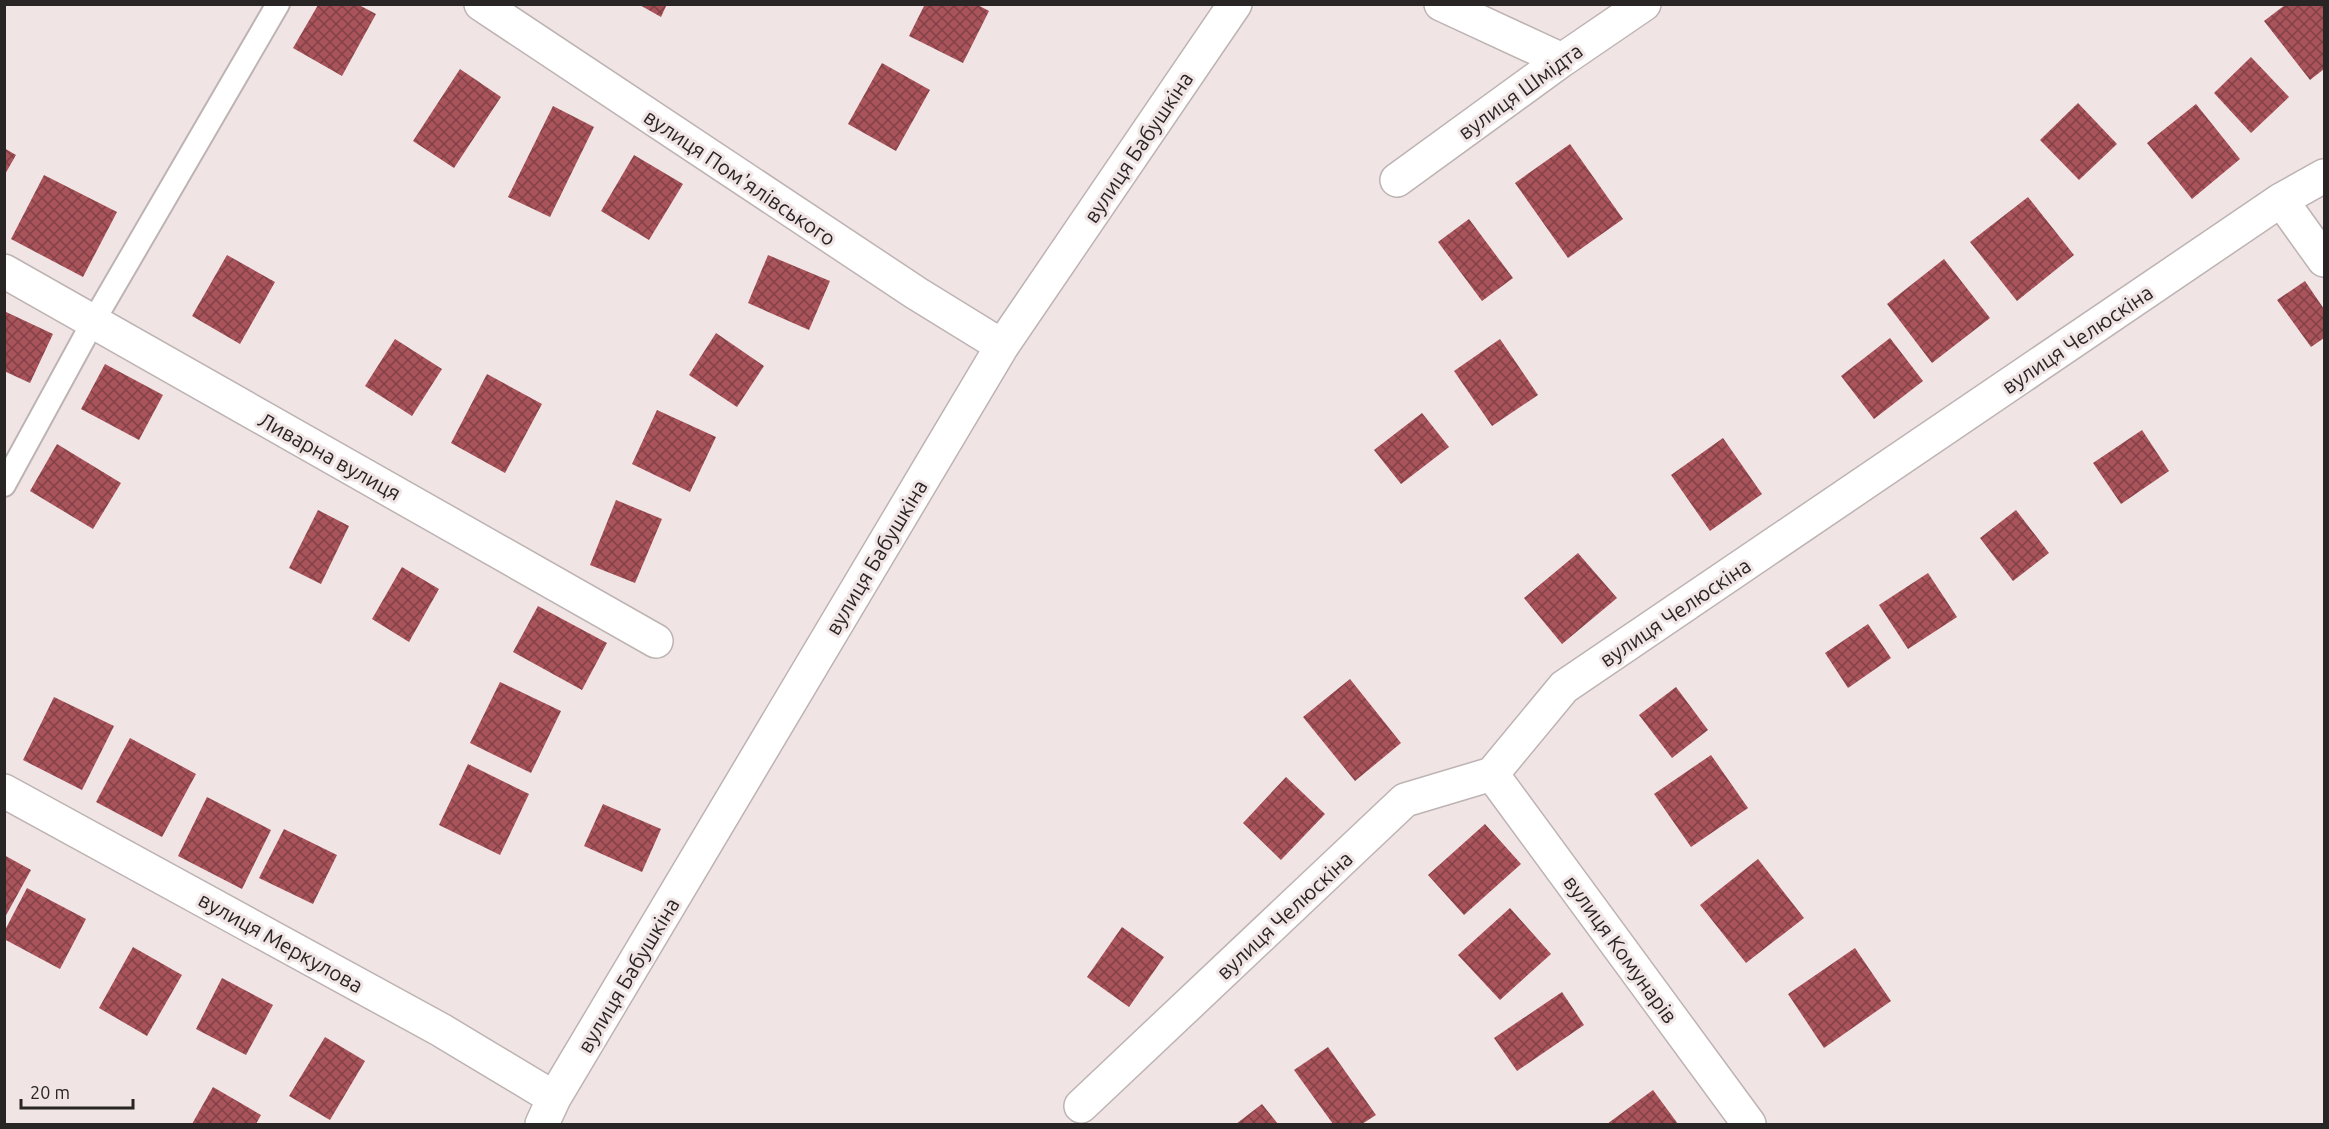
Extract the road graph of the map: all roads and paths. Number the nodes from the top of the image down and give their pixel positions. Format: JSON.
{"nodes":[{"id":1,"x":278,"y":4,"type":"edge"},
{"id":2,"x":480,"y":4,"type":"edge"},
{"id":3,"x":1235,"y":4,"type":"edge"},
{"id":4,"x":1441,"y":4,"type":"edge"},
{"id":5,"x":1644,"y":4,"type":"edge"},
{"id":6,"x":1562,"y":60,"type":"junction"},
{"id":7,"x":2325,"y":176,"type":"edge"},
{"id":8,"x":1396,"y":180,"type":"dead end"},
{"id":9,"x":2281,"y":200,"type":"junction"},
{"id":10,"x":2325,"y":260,"type":"edge"},
{"id":11,"x":4,"y":271,"type":"edge"},
{"id":12,"x":93,"y":322,"type":"junction"},
{"id":13,"x":1002,"y":346,"type":"junction"},
{"id":14,"x":4,"y":485,"type":"edge"},
{"id":15,"x":656,"y":641,"type":"dead end"},
{"id":16,"x":1492,"y":774,"type":"junction"},
{"id":17,"x":4,"y":791,"type":"edge"},
{"id":18,"x":1082,"y":1106,"type":"dead end"},
{"id":19,"x":548,"y":1111,"type":"edge"},
{"id":20,"x":1749,"y":1125,"type":"edge"}],
"edges":[{"from":1,"to":12,"type":"lane"},
{"from":2,"to":13,"type":"street","name":"вулиця Пом'ялівського"},
{"from":3,"to":13,"type":"street","name":"вулиця Бабушкіна"},
{"from":4,"to":6,"type":"street"},
{"from":5,"to":6,"type":"street","name":"вулиця Шмідта"},
{"from":6,"to":8,"type":"street","name":"вулиця Шмідта"},
{"from":7,"to":9,"type":"street","name":"вулиця Челюскіна"},
{"from":9,"to":10,"type":"street"},
{"from":9,"to":16,"type":"street","name":"вулиця Челюскіна"},
{"from":11,"to":12,"type":"street","name":"Ливарна вулиця"},
{"from":12,"to":14,"type":"lane"},
{"from":12,"to":15,"type":"street","name":"Ливарна вулиця"},
{"from":13,"to":19,"type":"street","name":"вулиця Бабушкіна"},
{"from":16,"to":18,"type":"street","name":"вулиця Челюскіна"},
{"from":16,"to":20,"type":"street","name":"вулиця Комунарів"},
{"from":17,"to":19,"type":"street","name":"вулиця Меркулова"}]}
